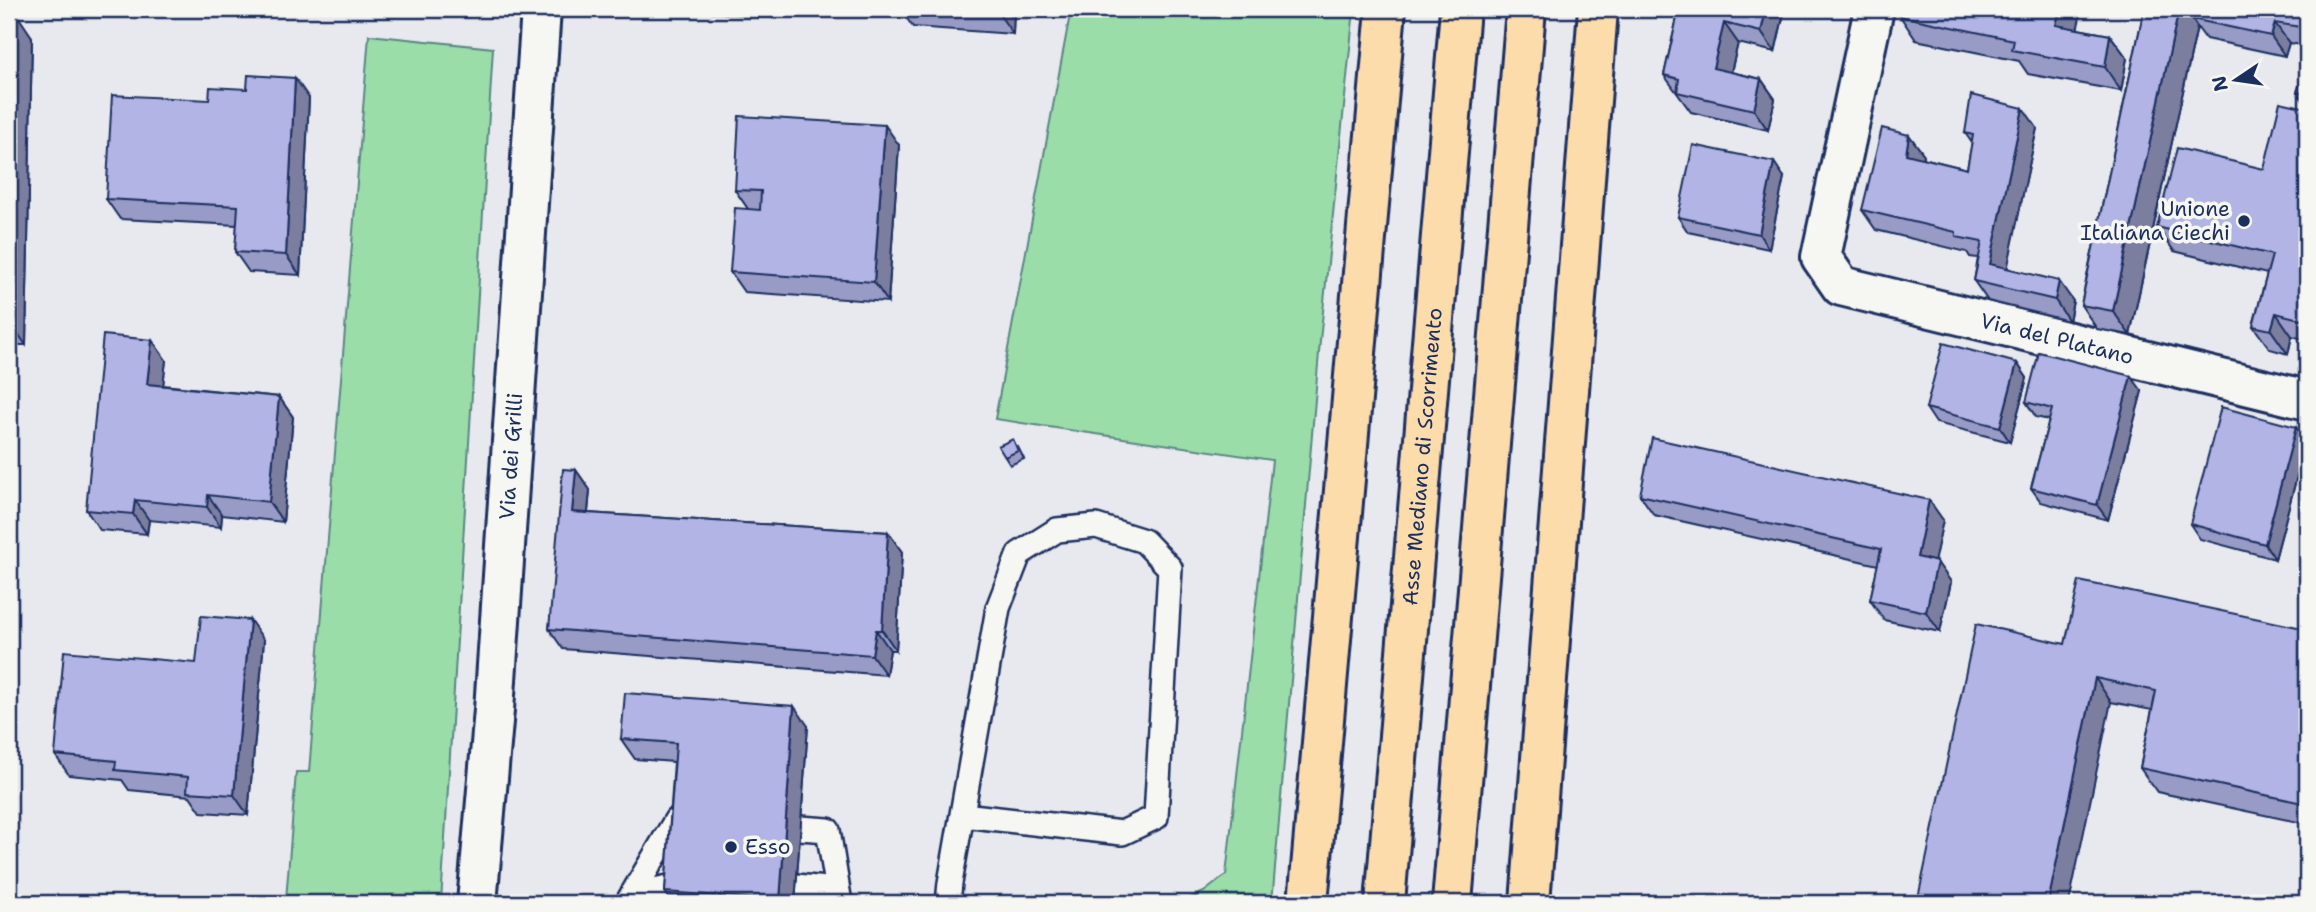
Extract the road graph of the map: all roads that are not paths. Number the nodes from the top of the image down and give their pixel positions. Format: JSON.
{"nodes":[{"id":1,"x":541,"y":9,"type":"edge"},
{"id":2,"x":1386,"y":9,"type":"edge"},
{"id":3,"x":1460,"y":9,"type":"edge"},
{"id":4,"x":1526,"y":9,"type":"edge"},
{"id":5,"x":1598,"y":9,"type":"edge"},
{"id":6,"x":1874,"y":9,"type":"edge"},
{"id":7,"x":2307,"y":400,"type":"edge"},
{"id":8,"x":963,"y":815,"type":"junction"},
{"id":9,"x":717,"y":823,"type":"edge"},
{"id":10,"x":745,"y":824,"type":"edge"},
{"id":11,"x":711,"y":881,"type":"edge"},
{"id":12,"x":749,"y":881,"type":"edge"},
{"id":13,"x":838,"y":897,"type":"edge"},
{"id":14,"x":631,"y":899,"type":"edge"},
{"id":15,"x":477,"y":903,"type":"edge"},
{"id":16,"x":948,"y":903,"type":"edge"},
{"id":17,"x":1308,"y":903,"type":"edge"},
{"id":18,"x":1385,"y":903,"type":"edge"},
{"id":19,"x":1452,"y":903,"type":"edge"},
{"id":20,"x":1530,"y":903,"type":"edge"}],
"edges":[{"from":1,"to":15,"type":"street","name":"Via dei Grilli"},
{"from":2,"to":17,"type":"highway"},
{"from":3,"to":18,"type":"highway","name":"Asse Mediano di Scorrimento"},
{"from":4,"to":19,"type":"highway"},
{"from":5,"to":20,"type":"highway"},
{"from":6,"to":7,"type":"street","name":"Via del Platano"},
{"from":8,"to":8,"type":"lane"},
{"from":8,"to":16,"type":"lane"},
{"from":9,"to":14,"type":"lane"},
{"from":10,"to":13,"type":"lane"},
{"from":11,"to":14,"type":"lane"},
{"from":12,"to":13,"type":"lane"}]}
